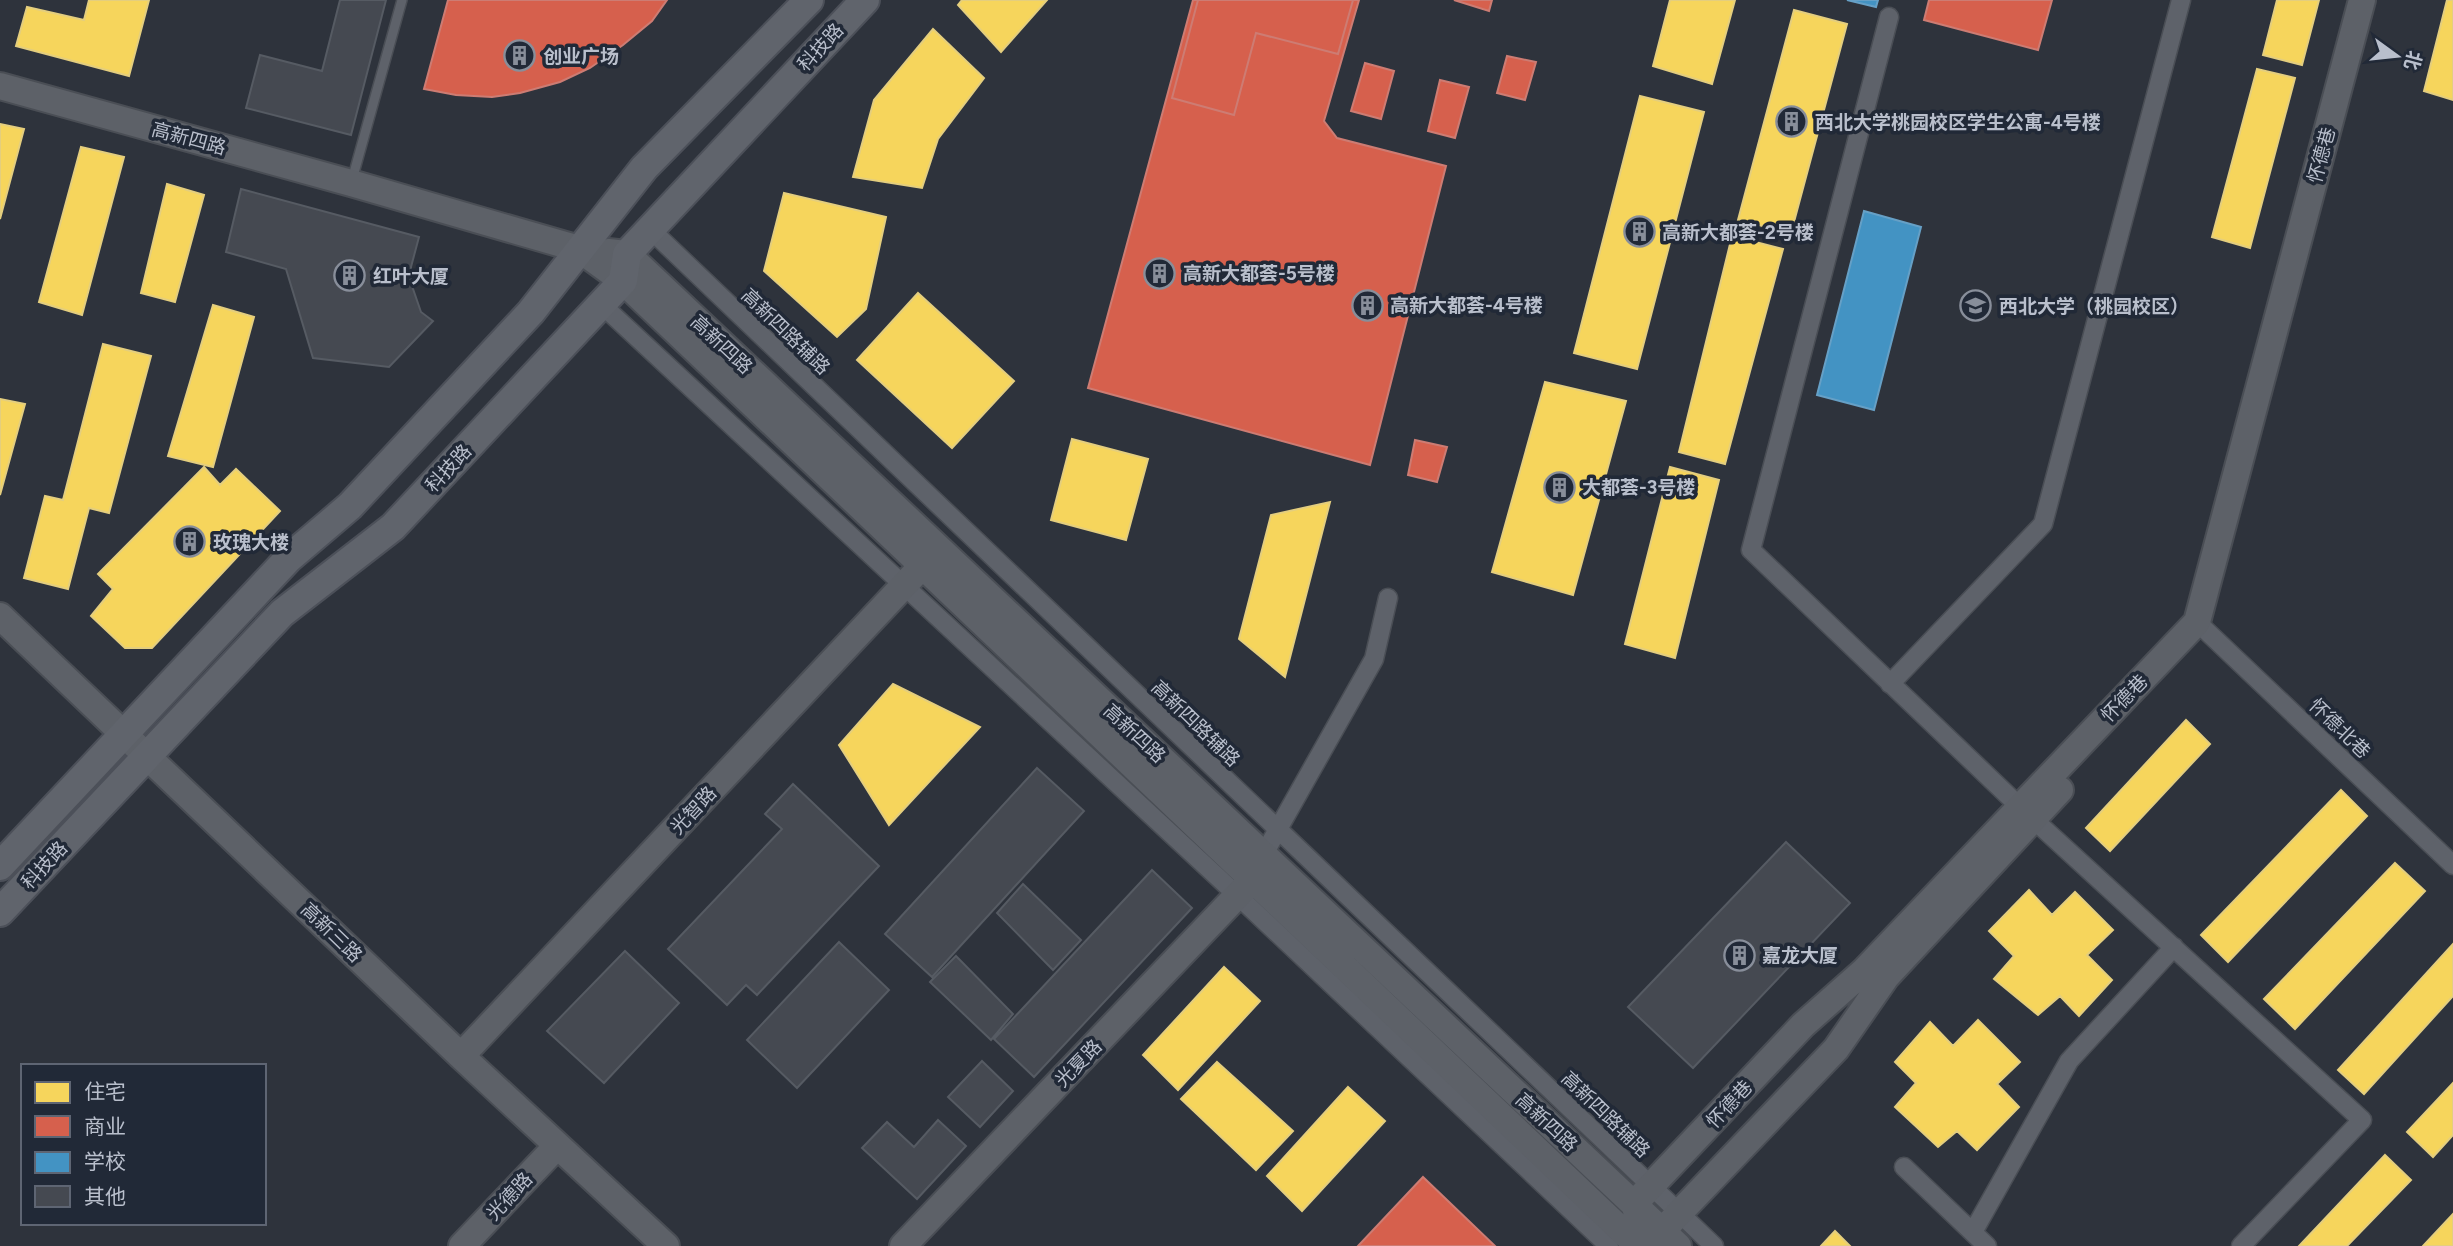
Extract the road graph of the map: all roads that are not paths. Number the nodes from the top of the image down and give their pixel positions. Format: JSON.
{"nodes":[{"id":1,"x":402,"y":0,"type":"edge"},
{"id":2,"x":809,"y":0,"type":"edge"},
{"id":3,"x":865,"y":0,"type":"edge"},
{"id":4,"x":2181,"y":0,"type":"edge"},
{"id":5,"x":2362,"y":0,"type":"edge"},
{"id":6,"x":2381,"y":0,"type":"edge"},
{"id":7,"x":1889,"y":17,"type":"dead end"},
{"id":8,"x":0,"y":86,"type":"edge"},
{"id":9,"x":351,"y":183,"type":"junction"},
{"id":10,"x":650,"y":229,"type":"junction"},
{"id":11,"x":579,"y":249,"type":"junction"},
{"id":12,"x":625,"y":267,"type":"junction"},
{"id":13,"x":601,"y":304,"type":"junction"},
{"id":14,"x":924,"y":564,"type":"junction"},
{"id":15,"x":904,"y":586,"type":"junction"},
{"id":16,"x":1388,"y":598,"type":"dead end"},
{"id":17,"x":0,"y":615,"type":"edge"},
{"id":18,"x":2202,"y":626,"type":"junction"},
{"id":19,"x":1891,"y":684,"type":"junction"},
{"id":20,"x":126,"y":734,"type":"junction"},
{"id":21,"x":147,"y":754,"type":"junction"},
{"id":22,"x":2027,"y":813,"type":"junction"},
{"id":23,"x":1277,"y":830,"type":"junction"},
{"id":24,"x":1264,"y":854,"type":"junction"},
{"id":25,"x":2453,"y":865,"type":"edge"},
{"id":26,"x":0,"y":866,"type":"edge"},
{"id":27,"x":1245,"y":887,"type":"junction"},
{"id":28,"x":0,"y":912,"type":"edge"},
{"id":29,"x":2174,"y":947,"type":"junction"},
{"id":30,"x":461,"y":1056,"type":"junction"},
{"id":31,"x":557,"y":1146,"type":"junction"},
{"id":32,"x":1904,"y":1167,"type":"dead end"},
{"id":33,"x":1643,"y":1195,"type":"junction"},
{"id":34,"x":1973,"y":1233,"type":"junction"},
{"id":35,"x":1665,"y":1236,"type":"edge"},
{"id":36,"x":462,"y":1246,"type":"edge"},
{"id":37,"x":666,"y":1246,"type":"edge"},
{"id":38,"x":903,"y":1246,"type":"edge"},
{"id":39,"x":1609,"y":1246,"type":"edge"},
{"id":40,"x":1638,"y":1246,"type":"edge"},
{"id":41,"x":1714,"y":1246,"type":"edge"},
{"id":42,"x":1987,"y":1246,"type":"edge"},
{"id":43,"x":2241,"y":1246,"type":"edge"}],
"edges":[{"from":1,"to":9,"type":"lane"},
{"from":2,"to":11,"type":"main road","name":"科技路"},
{"from":3,"to":10,"type":"main road","name":"科技路"},
{"from":4,"to":19,"type":"street"},
{"from":5,"to":18,"type":"street","name":"怀德巷"},
{"from":6,"to":18,"type":"street","name":"怀德巷"},
{"from":7,"to":19,"type":"street"},
{"from":8,"to":9,"type":"street","name":"高新四路"},
{"from":9,"to":11,"type":"street","name":"高新四路"},
{"from":10,"to":12,"type":"main road","name":"科技路"},
{"from":10,"to":23,"type":"street","name":"高新四路辅路"},
{"from":11,"to":12,"type":"street","name":"高新四路"},
{"from":11,"to":20,"type":"main road","name":"科技路"},
{"from":12,"to":13,"type":"main road","name":"科技路"},
{"from":12,"to":14,"type":"street","name":"高新四路"},
{"from":12,"to":24,"type":"street","name":"高新四路"},
{"from":13,"to":15,"type":"street"},
{"from":13,"to":21,"type":"main road","name":"科技路"},
{"from":14,"to":15,"type":"street","name":"光智路"},
{"from":14,"to":27,"type":"street","name":"高新四路"},
{"from":15,"to":27,"type":"street"},
{"from":15,"to":30,"type":"street","name":"光智路"},
{"from":16,"to":23,"type":"street"},
{"from":17,"to":20,"type":"street","name":"高新三路"},
{"from":18,"to":22,"type":"street","name":"怀德巷"},
{"from":18,"to":25,"type":"street","name":"怀德北巷"},
{"from":19,"to":22,"type":"street"},
{"from":20,"to":21,"type":"street","name":"高新三路"},
{"from":20,"to":26,"type":"main road","name":"科技路"},
{"from":21,"to":28,"type":"main road","name":"科技路"},
{"from":21,"to":30,"type":"street","name":"高新三路"},
{"from":22,"to":29,"type":"street"},
{"from":22,"to":33,"type":"street","name":"怀德巷"},
{"from":22,"to":35,"type":"street","name":"怀德巷"},
{"from":23,"to":24,"type":"street"},
{"from":23,"to":33,"type":"street","name":"高新四路辅路"},
{"from":24,"to":33,"type":"street","name":"高新四路"},
{"from":27,"to":38,"type":"street","name":"光夏路"},
{"from":27,"to":39,"type":"street"},
{"from":27,"to":40,"type":"street","name":"高新四路"},
{"from":29,"to":34,"type":"street"},
{"from":29,"to":43,"type":"street"},
{"from":30,"to":31,"type":"street","name":"高新三路"},
{"from":31,"to":36,"type":"street","name":"光德路"},
{"from":31,"to":37,"type":"street","name":"高新三路"},
{"from":32,"to":34,"type":"street"},
{"from":33,"to":35,"type":"street","name":"高新四路"},
{"from":34,"to":42,"type":"street"},
{"from":35,"to":41,"type":"street"}]}
